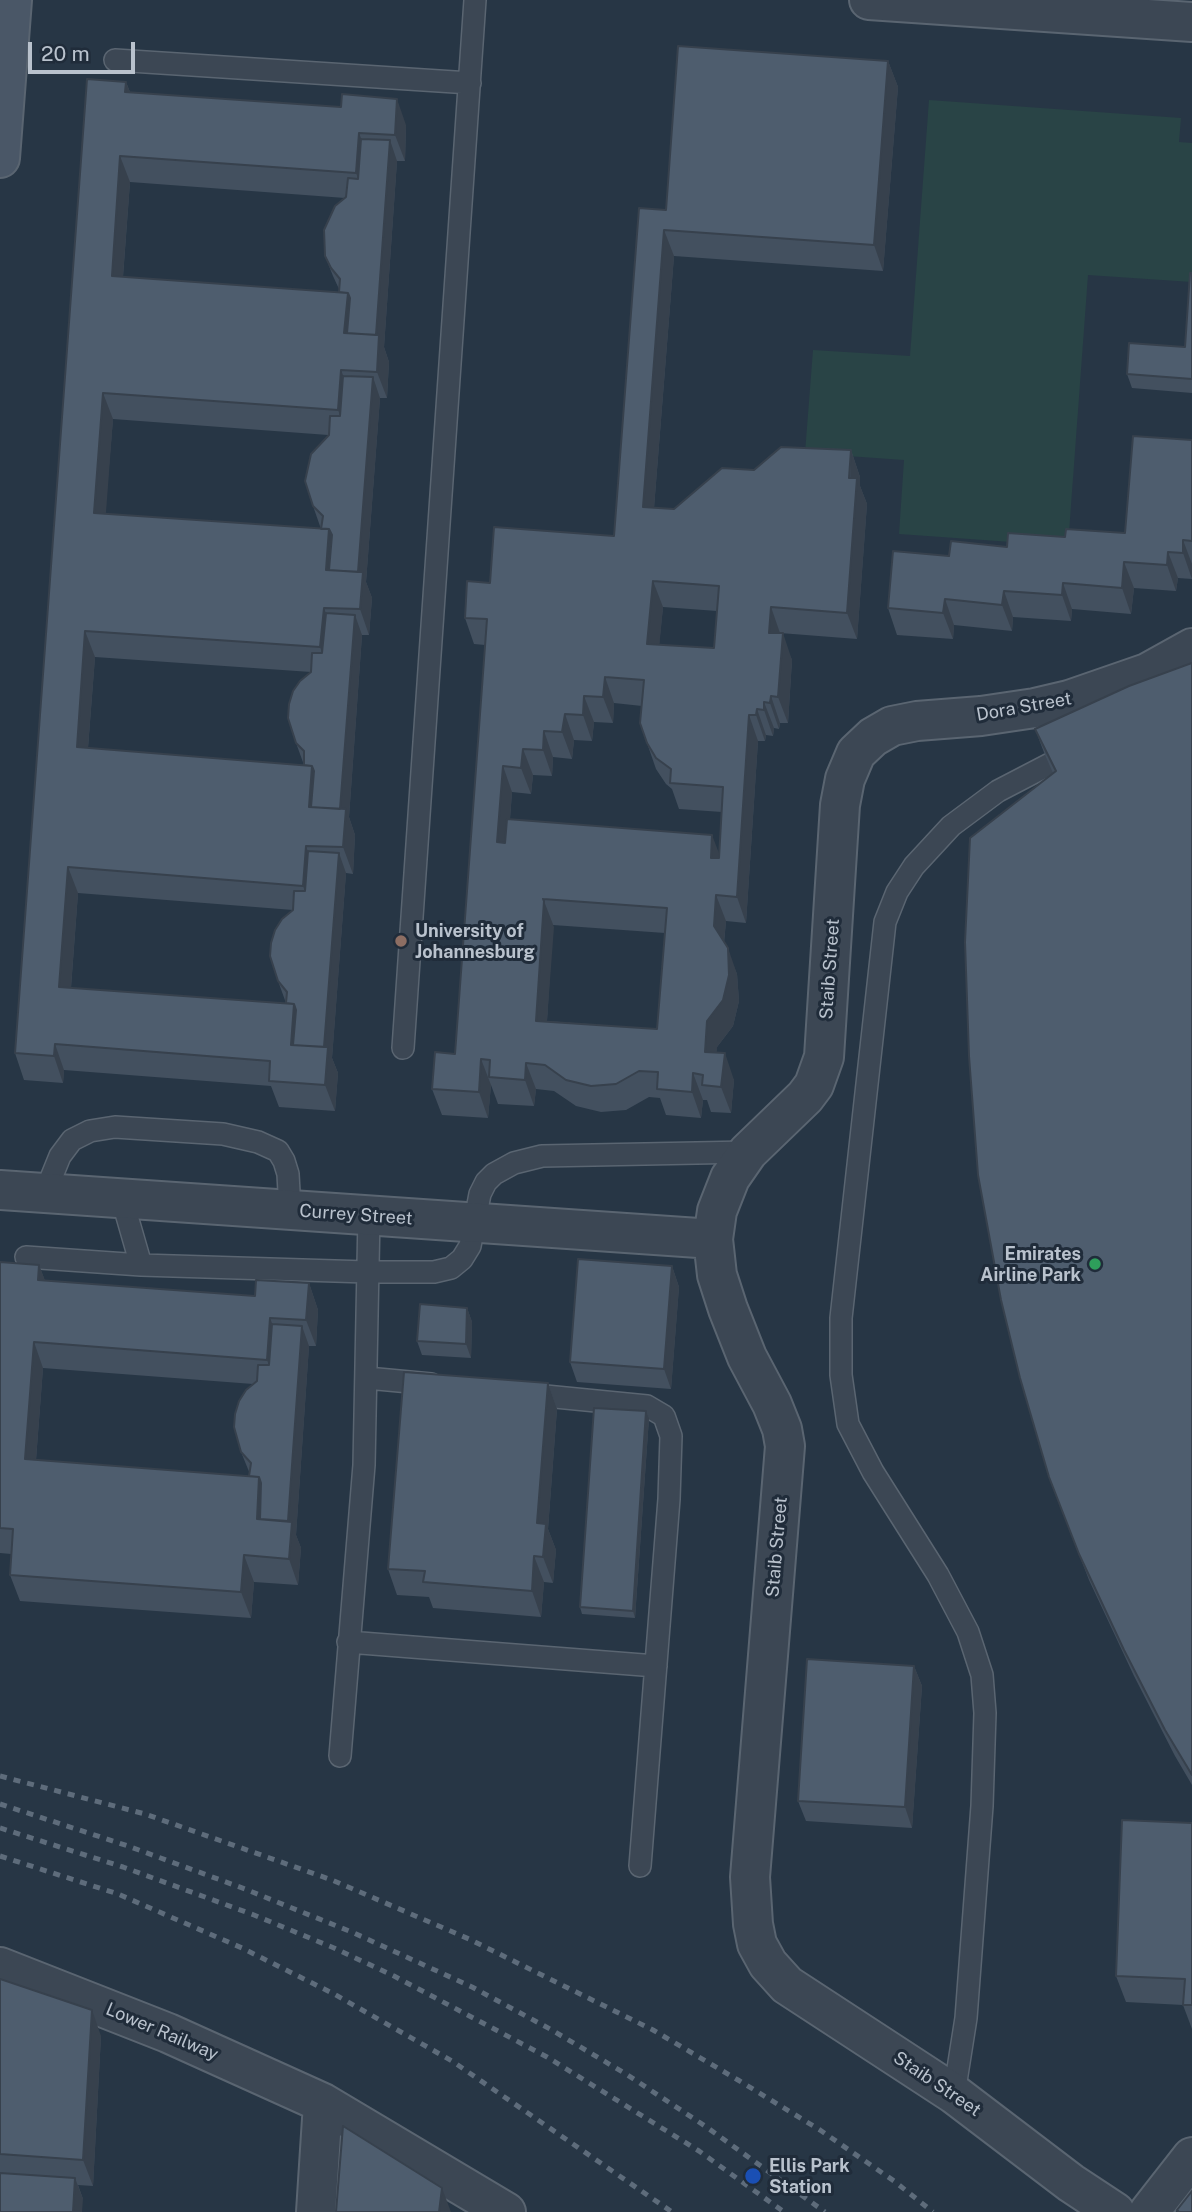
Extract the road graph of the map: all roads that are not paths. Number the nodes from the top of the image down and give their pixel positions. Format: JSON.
{"nodes":[{"id":1,"x":12,"y":0,"type":"edge"},
{"id":2,"x":475,"y":0,"type":"edge"},
{"id":3,"x":882,"y":0,"type":"edge"},
{"id":4,"x":1192,"y":22,"type":"edge"},
{"id":5,"x":115,"y":60,"type":"dead end"},
{"id":6,"x":470,"y":83,"type":"junction"},
{"id":7,"x":0,"y":158,"type":"edge"},
{"id":8,"x":1192,"y":648,"type":"edge"},
{"id":9,"x":1091,"y":742,"type":"edge"},
{"id":10,"x":856,"y":753,"type":"joint"},
{"id":11,"x":403,"y":1048,"type":"dead end"},
{"id":12,"x":748,"y":1152,"type":"junction"},
{"id":13,"x":0,"y":1190,"type":"edge"},
{"id":14,"x":45,"y":1193,"type":"junction"},
{"id":15,"x":122,"y":1199,"type":"junction"},
{"id":16,"x":290,"y":1210,"type":"junction"},
{"id":17,"x":369,"y":1216,"type":"junction"},
{"id":18,"x":473,"y":1223,"type":"junction"},
{"id":19,"x":713,"y":1239,"type":"junction"},
{"id":20,"x":26,"y":1257,"type":"dead end"},
{"id":21,"x":141,"y":1265,"type":"junction"},
{"id":22,"x":367,"y":1272,"type":"junction"},
{"id":23,"x":367,"y":1378,"type":"junction"},
{"id":24,"x":447,"y":1386,"type":"edge"},
{"id":25,"x":500,"y":1391,"type":"edge"},
{"id":26,"x":348,"y":1642,"type":"junction"},
{"id":27,"x":656,"y":1666,"type":"junction"},
{"id":28,"x":340,"y":1756,"type":"dead end"},
{"id":29,"x":640,"y":1866,"type":"dead end"},
{"id":30,"x":0,"y":1967,"type":"edge"},
{"id":31,"x":954,"y":2094,"type":"junction"},
{"id":32,"x":323,"y":2103,"type":"junction"},
{"id":33,"x":1192,"y":2157,"type":"edge"},
{"id":34,"x":316,"y":2212,"type":"edge"},
{"id":35,"x":506,"y":2212,"type":"edge"},
{"id":36,"x":1115,"y":2212,"type":"edge"},
{"id":37,"x":1149,"y":2212,"type":"edge"}],
"edges":[{"from":1,"to":7,"type":"main road"},
{"from":2,"to":6,"type":"lane"},
{"from":3,"to":4,"type":"street"},
{"from":5,"to":6,"type":"lane"},
{"from":6,"to":11,"type":"lane"},
{"from":8,"to":10,"type":"street","name":"Dora Street"},
{"from":9,"to":31,"type":"lane"},
{"from":10,"to":12,"type":"street","name":"Staib Street"},
{"from":12,"to":18,"type":"lane"},
{"from":12,"to":19,"type":"street","name":"Staib Street"},
{"from":13,"to":14,"type":"street","name":"Currey Street"},
{"from":14,"to":15,"type":"street","name":"Currey Street"},
{"from":14,"to":16,"type":"lane"},
{"from":15,"to":16,"type":"street","name":"Currey Street"},
{"from":15,"to":21,"type":"lane"},
{"from":16,"to":17,"type":"street","name":"Currey Street"},
{"from":17,"to":18,"type":"street","name":"Currey Street"},
{"from":17,"to":22,"type":"lane"},
{"from":18,"to":19,"type":"street","name":"Currey Street"},
{"from":18,"to":22,"type":"lane"},
{"from":19,"to":31,"type":"street","name":"Staib Street"},
{"from":20,"to":21,"type":"lane"},
{"from":21,"to":22,"type":"lane"},
{"from":22,"to":23,"type":"lane"},
{"from":23,"to":24,"type":"lane"},
{"from":23,"to":26,"type":"lane"},
{"from":25,"to":27,"type":"lane"},
{"from":26,"to":27,"type":"lane"},
{"from":26,"to":28,"type":"lane"},
{"from":27,"to":29,"type":"lane"},
{"from":30,"to":32,"type":"street","name":"Lower Railway"},
{"from":31,"to":36,"type":"street","name":"Staib Street"},
{"from":32,"to":34,"type":"street"},
{"from":32,"to":35,"type":"street","name":"Lower Railway"},
{"from":33,"to":37,"type":"street"}]}
